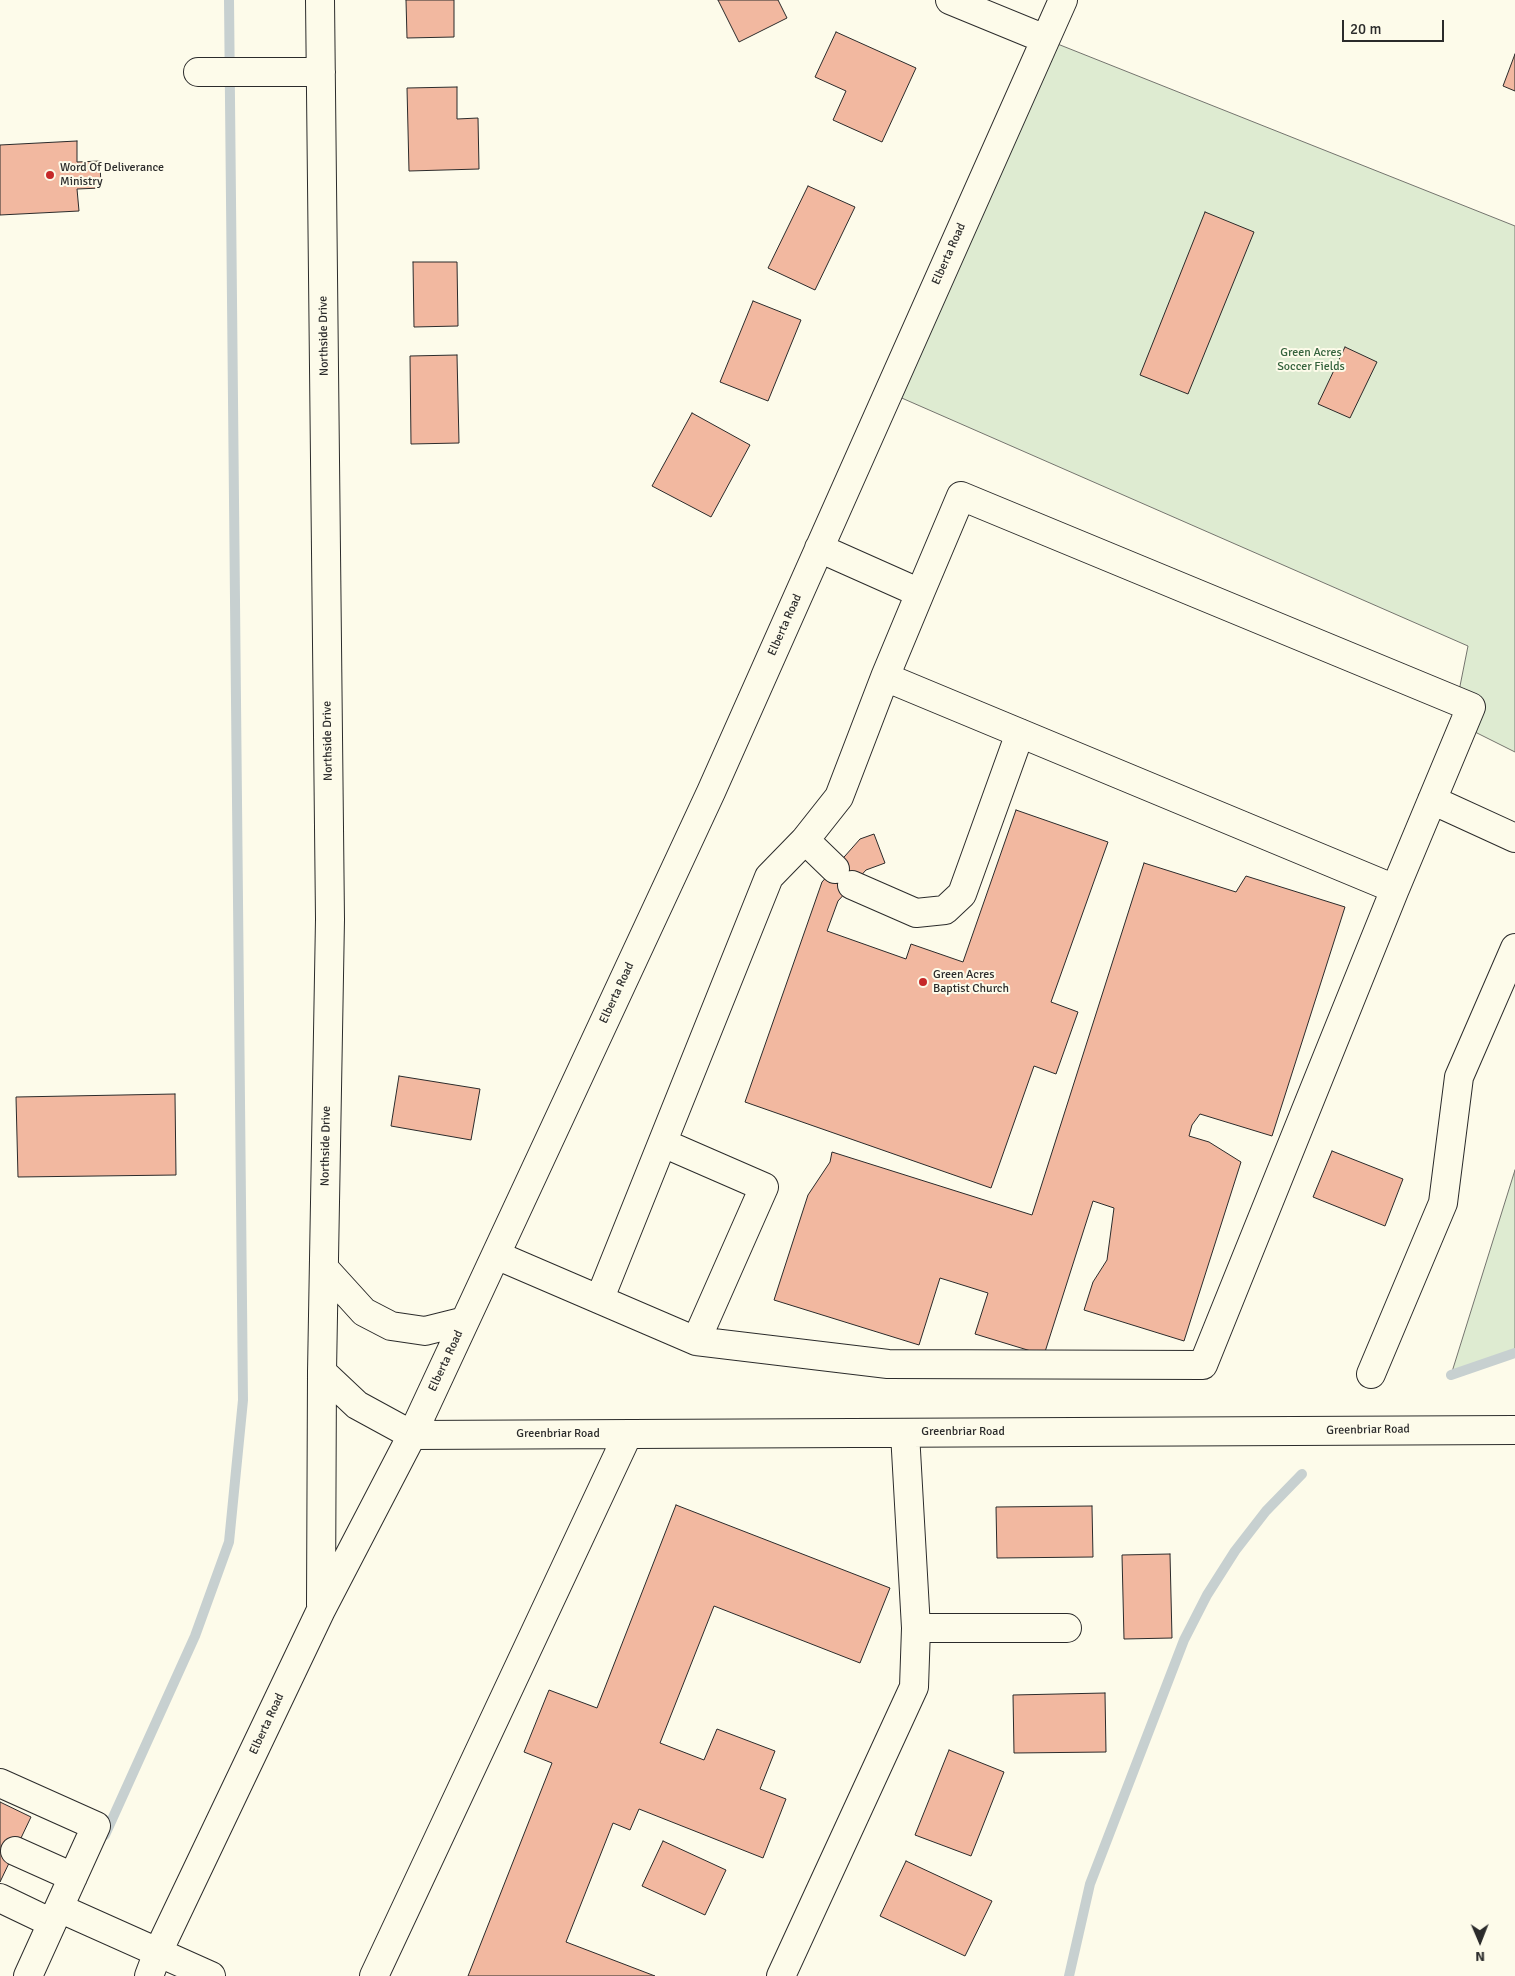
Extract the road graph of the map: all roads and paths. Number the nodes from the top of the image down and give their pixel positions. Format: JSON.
{"nodes":[{"id":1,"x":320,"y":0,"type":"edge"},
{"id":2,"x":950,"y":0,"type":"edge"},
{"id":3,"x":1063,"y":0,"type":"edge"},
{"id":4,"x":1045,"y":39,"type":"junction"},
{"id":5,"x":198,"y":72,"type":"dead end"},
{"id":6,"x":321,"y":72,"type":"junction"},
{"id":7,"x":819,"y":548,"type":"junction"},
{"id":8,"x":920,"y":593,"type":"junction"},
{"id":9,"x":885,"y":677,"type":"junction"},
{"id":10,"x":1020,"y":733,"type":"junction"},
{"id":11,"x":1432,"y":800,"type":"junction"},
{"id":12,"x":1515,"y":838,"type":"edge"},
{"id":13,"x":805,"y":840,"type":"junction"},
{"id":14,"x":1395,"y":889,"type":"junction"},
{"id":15,"x":1515,"y":948,"type":"edge"},
{"id":16,"x":663,"y":1143,"type":"junction"},
{"id":17,"x":496,"y":1255,"type":"junction"},
{"id":18,"x":324,"y":1268,"type":"junction"},
{"id":19,"x":600,"y":1298,"type":"junction"},
{"id":20,"x":465,"y":1322,"type":"junction"},
{"id":21,"x":696,"y":1341,"type":"junction"},
{"id":22,"x":322,"y":1372,"type":"junction"},
{"id":23,"x":1371,"y":1374,"type":"dead end"},
{"id":24,"x":1515,"y":1430,"type":"edge"},
{"id":25,"x":906,"y":1433,"type":"junction"},
{"id":26,"x":628,"y":1434,"type":"junction"},
{"id":27,"x":412,"y":1435,"type":"junction"},
{"id":28,"x":321,"y":1610,"type":"junction"},
{"id":29,"x":916,"y":1628,"type":"junction"},
{"id":30,"x":1067,"y":1628,"type":"dead end"},
{"id":31,"x":0,"y":1783,"type":"edge"},
{"id":32,"x":15,"y":1851,"type":"dead end"},
{"id":33,"x":73,"y":1877,"type":"junction"},
{"id":34,"x":0,"y":1898,"type":"edge"},
{"id":35,"x":56,"y":1916,"type":"junction"},
{"id":36,"x":153,"y":1964,"type":"edge"},
{"id":37,"x":28,"y":1976,"type":"edge"},
{"id":38,"x":211,"y":1976,"type":"edge"},
{"id":39,"x":374,"y":1976,"type":"edge"},
{"id":40,"x":781,"y":1976,"type":"edge"}],
"edges":[{"from":1,"to":6,"type":"street","name":"Northside Drive"},
{"from":2,"to":4,"type":"street"},
{"from":3,"to":4,"type":"street","name":"Elberta Road"},
{"from":4,"to":7,"type":"street","name":"Elberta Road"},
{"from":5,"to":6,"type":"street"},
{"from":6,"to":18,"type":"street","name":"Northside Drive"},
{"from":7,"to":8,"type":"street"},
{"from":7,"to":17,"type":"street","name":"Elberta Road"},
{"from":8,"to":9,"type":"street"},
{"from":8,"to":11,"type":"street"},
{"from":9,"to":10,"type":"street"},
{"from":9,"to":13,"type":"street"},
{"from":10,"to":13,"type":"street"},
{"from":10,"to":14,"type":"street"},
{"from":11,"to":12,"type":"street"},
{"from":11,"to":14,"type":"street"},
{"from":13,"to":16,"type":"street"},
{"from":14,"to":21,"type":"street"},
{"from":15,"to":23,"type":"street"},
{"from":16,"to":19,"type":"street"},
{"from":16,"to":21,"type":"street"},
{"from":17,"to":19,"type":"street"},
{"from":17,"to":20,"type":"street","name":"Elberta Road"},
{"from":18,"to":20,"type":"street"},
{"from":18,"to":22,"type":"street","name":"Northside Drive"},
{"from":19,"to":21,"type":"street"},
{"from":20,"to":27,"type":"street","name":"Elberta Road"},
{"from":22,"to":27,"type":"street"},
{"from":22,"to":28,"type":"street","name":"Northside Drive"},
{"from":24,"to":25,"type":"street","name":"Greenbriar Road"},
{"from":25,"to":26,"type":"street","name":"Greenbriar Road"},
{"from":25,"to":29,"type":"street"},
{"from":26,"to":27,"type":"street","name":"Greenbriar Road"},
{"from":26,"to":39,"type":"street"},
{"from":27,"to":28,"type":"street","name":"Elberta Road"},
{"from":28,"to":36,"type":"street","name":"Elberta Road"},
{"from":29,"to":30,"type":"street"},
{"from":29,"to":40,"type":"street"},
{"from":31,"to":33,"type":"street"},
{"from":32,"to":33,"type":"street"},
{"from":33,"to":35,"type":"street"},
{"from":34,"to":35,"type":"street"},
{"from":35,"to":36,"type":"street"},
{"from":35,"to":37,"type":"street"},
{"from":36,"to":38,"type":"street"}]}
